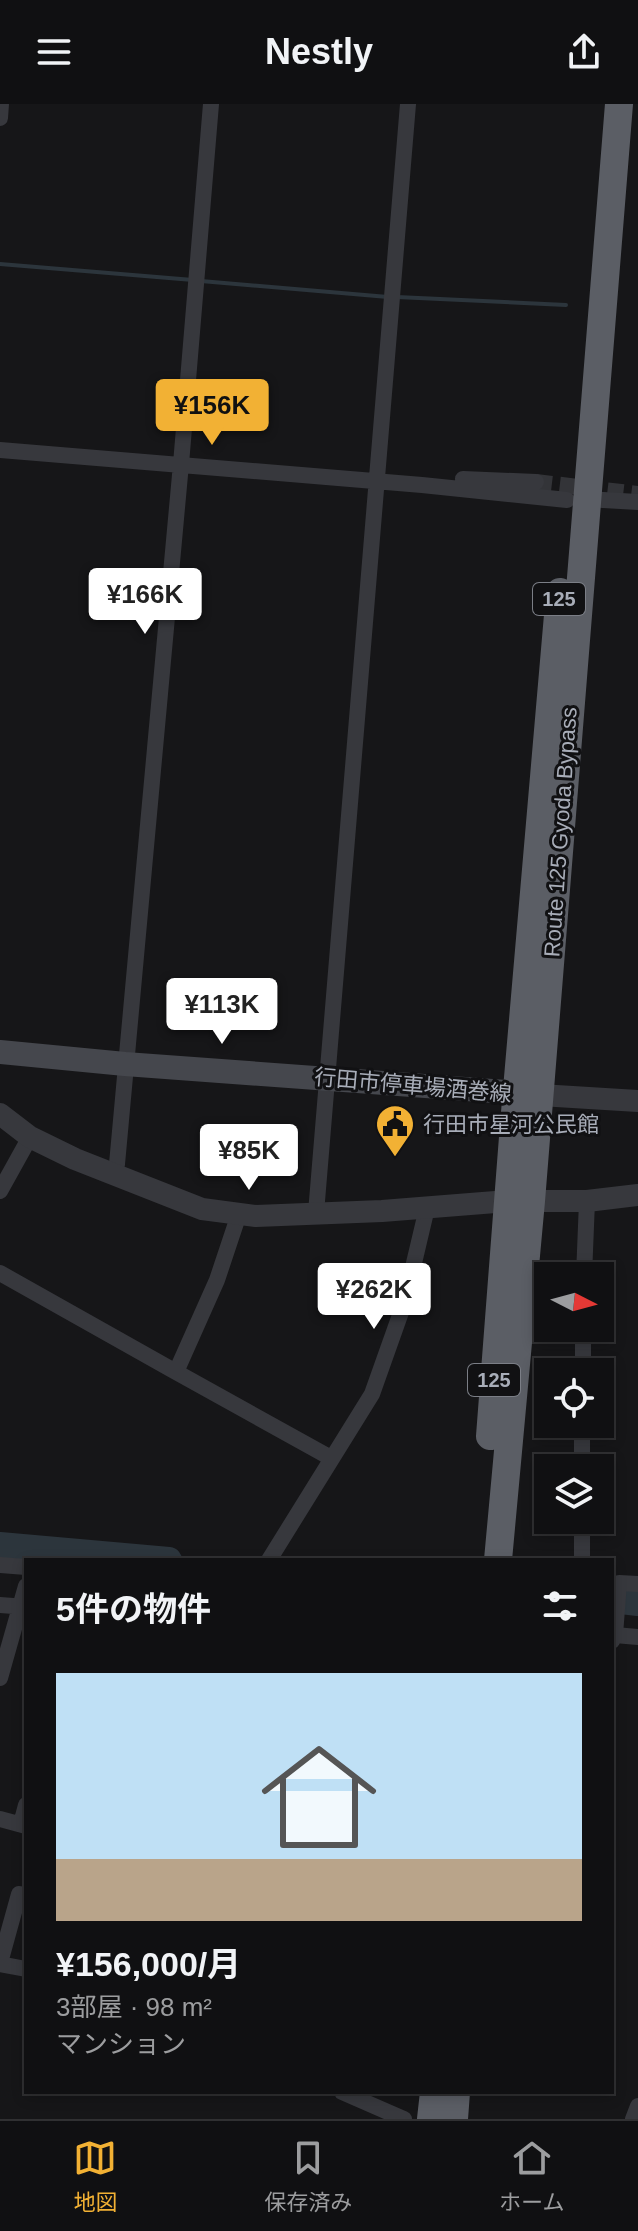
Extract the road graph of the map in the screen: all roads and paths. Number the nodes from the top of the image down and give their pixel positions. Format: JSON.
{"nodes":[{"id":1,"x":1,"y":104,"type":"edge"},
{"id":2,"x":211,"y":104,"type":"edge"},
{"id":3,"x":408,"y":104,"type":"edge"},
{"id":4,"x":601,"y":104,"type":"edge"},
{"id":5,"x":619,"y":104,"type":"edge"},
{"id":6,"x":0,"y":118,"type":"edge"},
{"id":7,"x":0,"y":450,"type":"edge"},
{"id":8,"x":181,"y":464,"type":"junction"},
{"id":9,"x":378,"y":482,"type":"junction"},
{"id":10,"x":536,"y":482,"type":"tunnel mouth"},
{"id":11,"x":422,"y":485,"type":"junction"},
{"id":12,"x":577,"y":499,"type":"junction"},
{"id":13,"x":638,"y":502,"type":"edge"},
{"id":14,"x":0,"y":1052,"type":"edge"},
{"id":15,"x":125,"y":1064,"type":"junction"},
{"id":16,"x":328,"y":1078,"type":"junction"},
{"id":17,"x":528,"y":1094,"type":"junction"},
{"id":18,"x":638,"y":1101,"type":"edge"},
{"id":19,"x":0,"y":1114,"type":"edge"},
{"id":20,"x":30,"y":1137,"type":"junction"},
{"id":21,"x":113,"y":1176,"type":"junction"},
{"id":22,"x":0,"y":1191,"type":"edge"},
{"id":23,"x":638,"y":1195,"type":"edge"},
{"id":24,"x":520,"y":1201,"type":"junction"},
{"id":25,"x":587,"y":1201,"type":"junction"},
{"id":26,"x":427,"y":1208,"type":"junction"},
{"id":27,"x":316,"y":1213,"type":"junction"},
{"id":28,"x":239,"y":1214,"type":"junction"},
{"id":29,"x":585,"y":1262,"type":"edge"},
{"id":30,"x":0,"y":1273,"type":"edge"},
{"id":31,"x":176,"y":1372,"type":"junction"},
{"id":32,"x":331,"y":1458,"type":"junction"},
{"id":33,"x":582,"y":1534,"type":"edge"},
{"id":34,"x":270,"y":1558,"type":"edge"},
{"id":35,"x":480,"y":1558,"type":"edge"},
{"id":36,"x":498,"y":1558,"type":"edge"},
{"id":37,"x":582,"y":1558,"type":"edge"},
{"id":38,"x":0,"y":1565,"type":"edge"},
{"id":39,"x":24,"y":1567,"type":"edge"},
{"id":40,"x":638,"y":1584,"type":"edge"},
{"id":41,"x":616,"y":1585,"type":"edge"},
{"id":42,"x":0,"y":1605,"type":"edge"},
{"id":43,"x":23,"y":1607,"type":"edge"},
{"id":44,"x":614,"y":1629,"type":"edge"},
{"id":45,"x":638,"y":1637,"type":"edge"},
{"id":46,"x":614,"y":1638,"type":"edge"},
{"id":47,"x":0,"y":1678,"type":"edge"},
{"id":48,"x":0,"y":1819,"type":"edge"},
{"id":49,"x":23,"y":1825,"type":"edge"},
{"id":50,"x":24,"y":1895,"type":"edge"},
{"id":51,"x":0,"y":1964,"type":"edge"},
{"id":52,"x":24,"y":1969,"type":"edge"},
{"id":53,"x":347,"y":2094,"type":"edge"},
{"id":54,"x":434,"y":2094,"type":"edge"},
{"id":55,"x":456,"y":2094,"type":"edge"},
{"id":56,"x":638,"y":2106,"type":"edge"},
{"id":57,"x":404,"y":2119,"type":"edge"},
{"id":58,"x":431,"y":2119,"type":"edge"},
{"id":59,"x":454,"y":2119,"type":"edge"},
{"id":60,"x":633,"y":2119,"type":"edge"}],
"edges":[{"from":1,"to":6,"type":"street"},
{"from":2,"to":8,"type":"street"},
{"from":3,"to":9,"type":"street"},
{"from":4,"to":12,"type":"highway","name":"Route 125 Gyoda Bypass","number":"125"},
{"from":5,"to":12,"type":"highway","name":"Route 125 Gyoda Bypass","number":"125"},
{"from":7,"to":8,"type":"street"},
{"from":8,"to":9,"type":"street"},
{"from":8,"to":15,"type":"street"},
{"from":9,"to":11,"type":"street"},
{"from":9,"to":16,"type":"street"},
{"from":10,"to":11,"type":"street"},
{"from":11,"to":12,"type":"street"},
{"from":12,"to":13,"type":"street"},
{"from":12,"to":17,"type":"highway","name":"Route 125 Gyoda Bypass","number":"125"},
{"from":14,"to":15,"type":"main road","name":"行田市停車場酒巻線"},
{"from":15,"to":16,"type":"main road","name":"行田市停車場酒巻線"},
{"from":15,"to":21,"type":"street"},
{"from":16,"to":17,"type":"main road","name":"行田市停車場酒巻線"},
{"from":16,"to":27,"type":"street"},
{"from":17,"to":18,"type":"street"},
{"from":17,"to":24,"type":"highway","name":"Route 125 Gyoda Bypass","number":"125"},
{"from":19,"to":20,"type":"street"},
{"from":20,"to":21,"type":"street"},
{"from":20,"to":22,"type":"street"},
{"from":21,"to":28,"type":"street"},
{"from":23,"to":25,"type":"street"},
{"from":24,"to":25,"type":"street"},
{"from":24,"to":26,"type":"street"},
{"from":24,"to":35,"type":"highway","name":"Route 125 Gyoda Bypass","number":"125"},
{"from":24,"to":36,"type":"highway","name":"Route 125 Gyoda Bypass","number":"125"},
{"from":25,"to":29,"type":"street"},
{"from":26,"to":27,"type":"street"},
{"from":26,"to":32,"type":"street"},
{"from":27,"to":28,"type":"street"},
{"from":28,"to":31,"type":"street"},
{"from":30,"to":31,"type":"street"},
{"from":31,"to":32,"type":"street"},
{"from":32,"to":34,"type":"street"},
{"from":33,"to":37,"type":"street"},
{"from":38,"to":39,"type":"street"},
{"from":40,"to":41,"type":"street"},
{"from":41,"to":44,"type":"street"},
{"from":42,"to":43,"type":"street"},
{"from":43,"to":47,"type":"street"},
{"from":45,"to":46,"type":"street"},
{"from":48,"to":49,"type":"street"},
{"from":50,"to":51,"type":"street"},
{"from":51,"to":52,"type":"street"},
{"from":53,"to":57,"type":"street"},
{"from":54,"to":58,"type":"highway"},
{"from":55,"to":59,"type":"highway"},
{"from":56,"to":60,"type":"street"}]}
